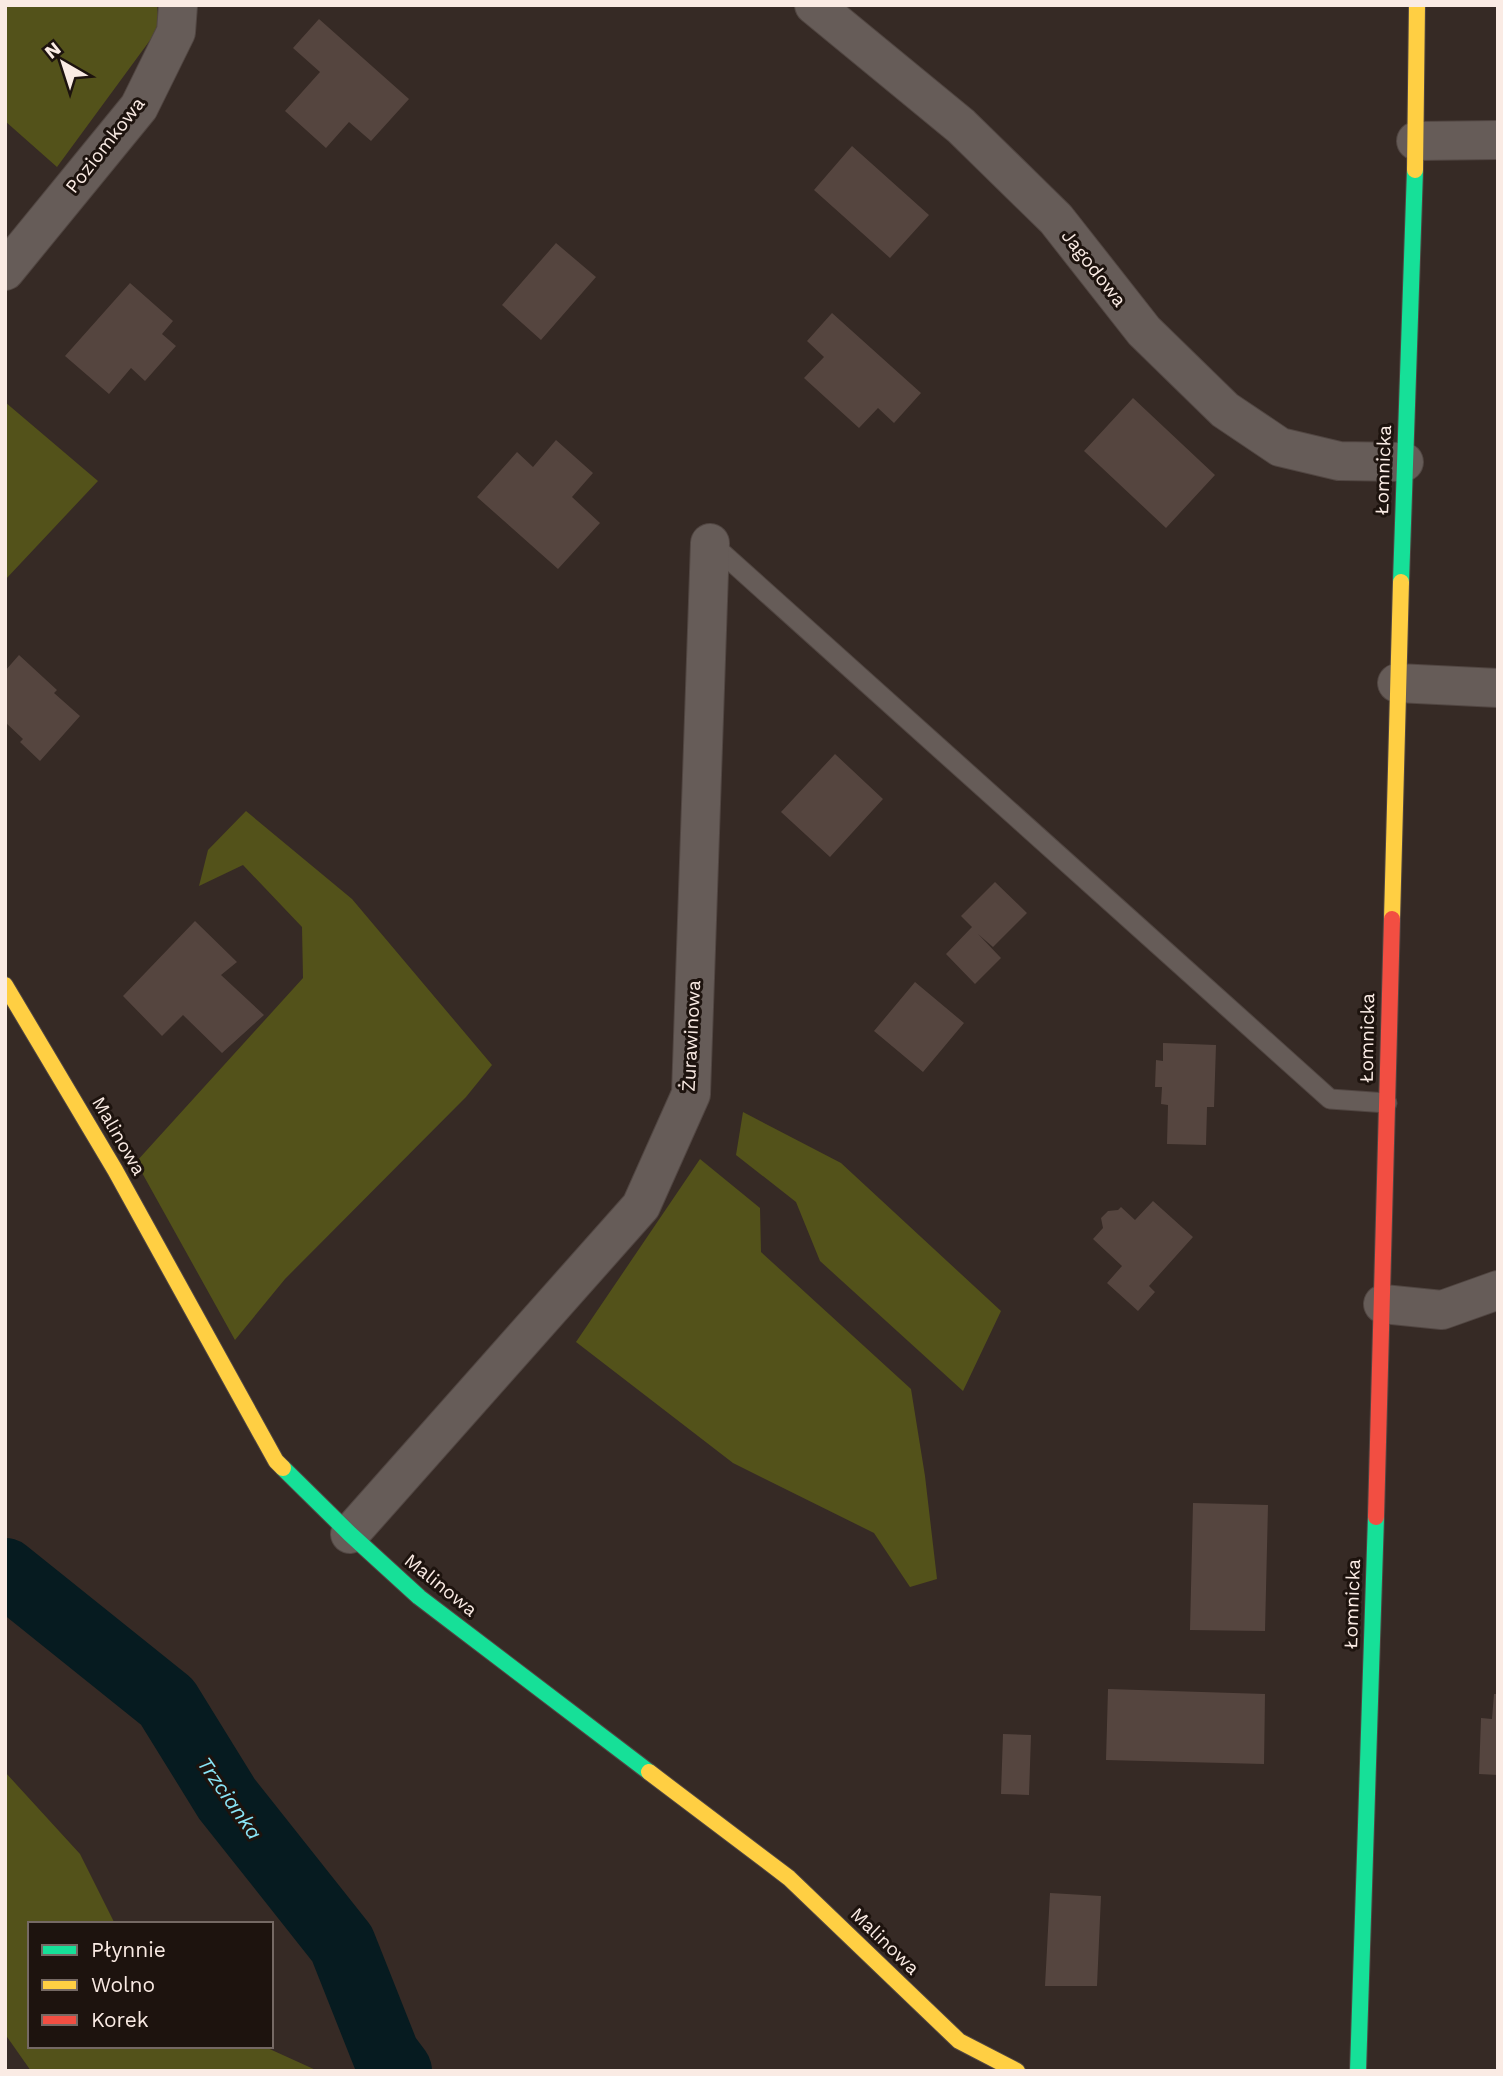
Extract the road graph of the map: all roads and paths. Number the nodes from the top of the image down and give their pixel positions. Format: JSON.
{"nodes":[{"id":1,"x":178,"y":5,"type":"edge"},
{"id":2,"x":814,"y":5,"type":"edge"},
{"id":3,"x":1418,"y":5,"type":"edge"},
{"id":4,"x":1498,"y":140,"type":"edge"},
{"id":5,"x":1416,"y":141,"type":"junction"},
{"id":6,"x":5,"y":271,"type":"edge"},
{"id":7,"x":1404,"y":462,"type":"junction"},
{"id":8,"x":710,"y":543,"type":"joint"},
{"id":9,"x":1397,"y":683,"type":"junction"},
{"id":10,"x":1498,"y":688,"type":"edge"},
{"id":11,"x":5,"y":985,"type":"edge"},
{"id":12,"x":1387,"y":1102,"type":"junction"},
{"id":13,"x":1498,"y":1290,"type":"edge"},
{"id":14,"x":1383,"y":1304,"type":"junction"},
{"id":15,"x":350,"y":1534,"type":"junction"},
{"id":16,"x":1017,"y":2071,"type":"edge"},
{"id":17,"x":1358,"y":2071,"type":"edge"}],
"edges":[{"from":1,"to":6,"type":"street","name":"Poziomkowa"},
{"from":2,"to":7,"type":"street","name":"Jagodowa"},
{"from":3,"to":5,"type":"street","name":"Łomnicka"},
{"from":4,"to":5,"type":"street"},
{"from":5,"to":7,"type":"street","name":"Łomnicka"},
{"from":7,"to":9,"type":"street","name":"Łomnicka"},
{"from":8,"to":12,"type":"lane"},
{"from":8,"to":15,"type":"street","name":"Żurawinowa"},
{"from":9,"to":10,"type":"street"},
{"from":9,"to":12,"type":"street","name":"Łomnicka"},
{"from":11,"to":15,"type":"street","name":"Malinowa"},
{"from":12,"to":14,"type":"street","name":"Łomnicka"},
{"from":13,"to":14,"type":"street"},
{"from":14,"to":17,"type":"street","name":"Łomnicka"},
{"from":15,"to":16,"type":"street","name":"Malinowa"}]}
